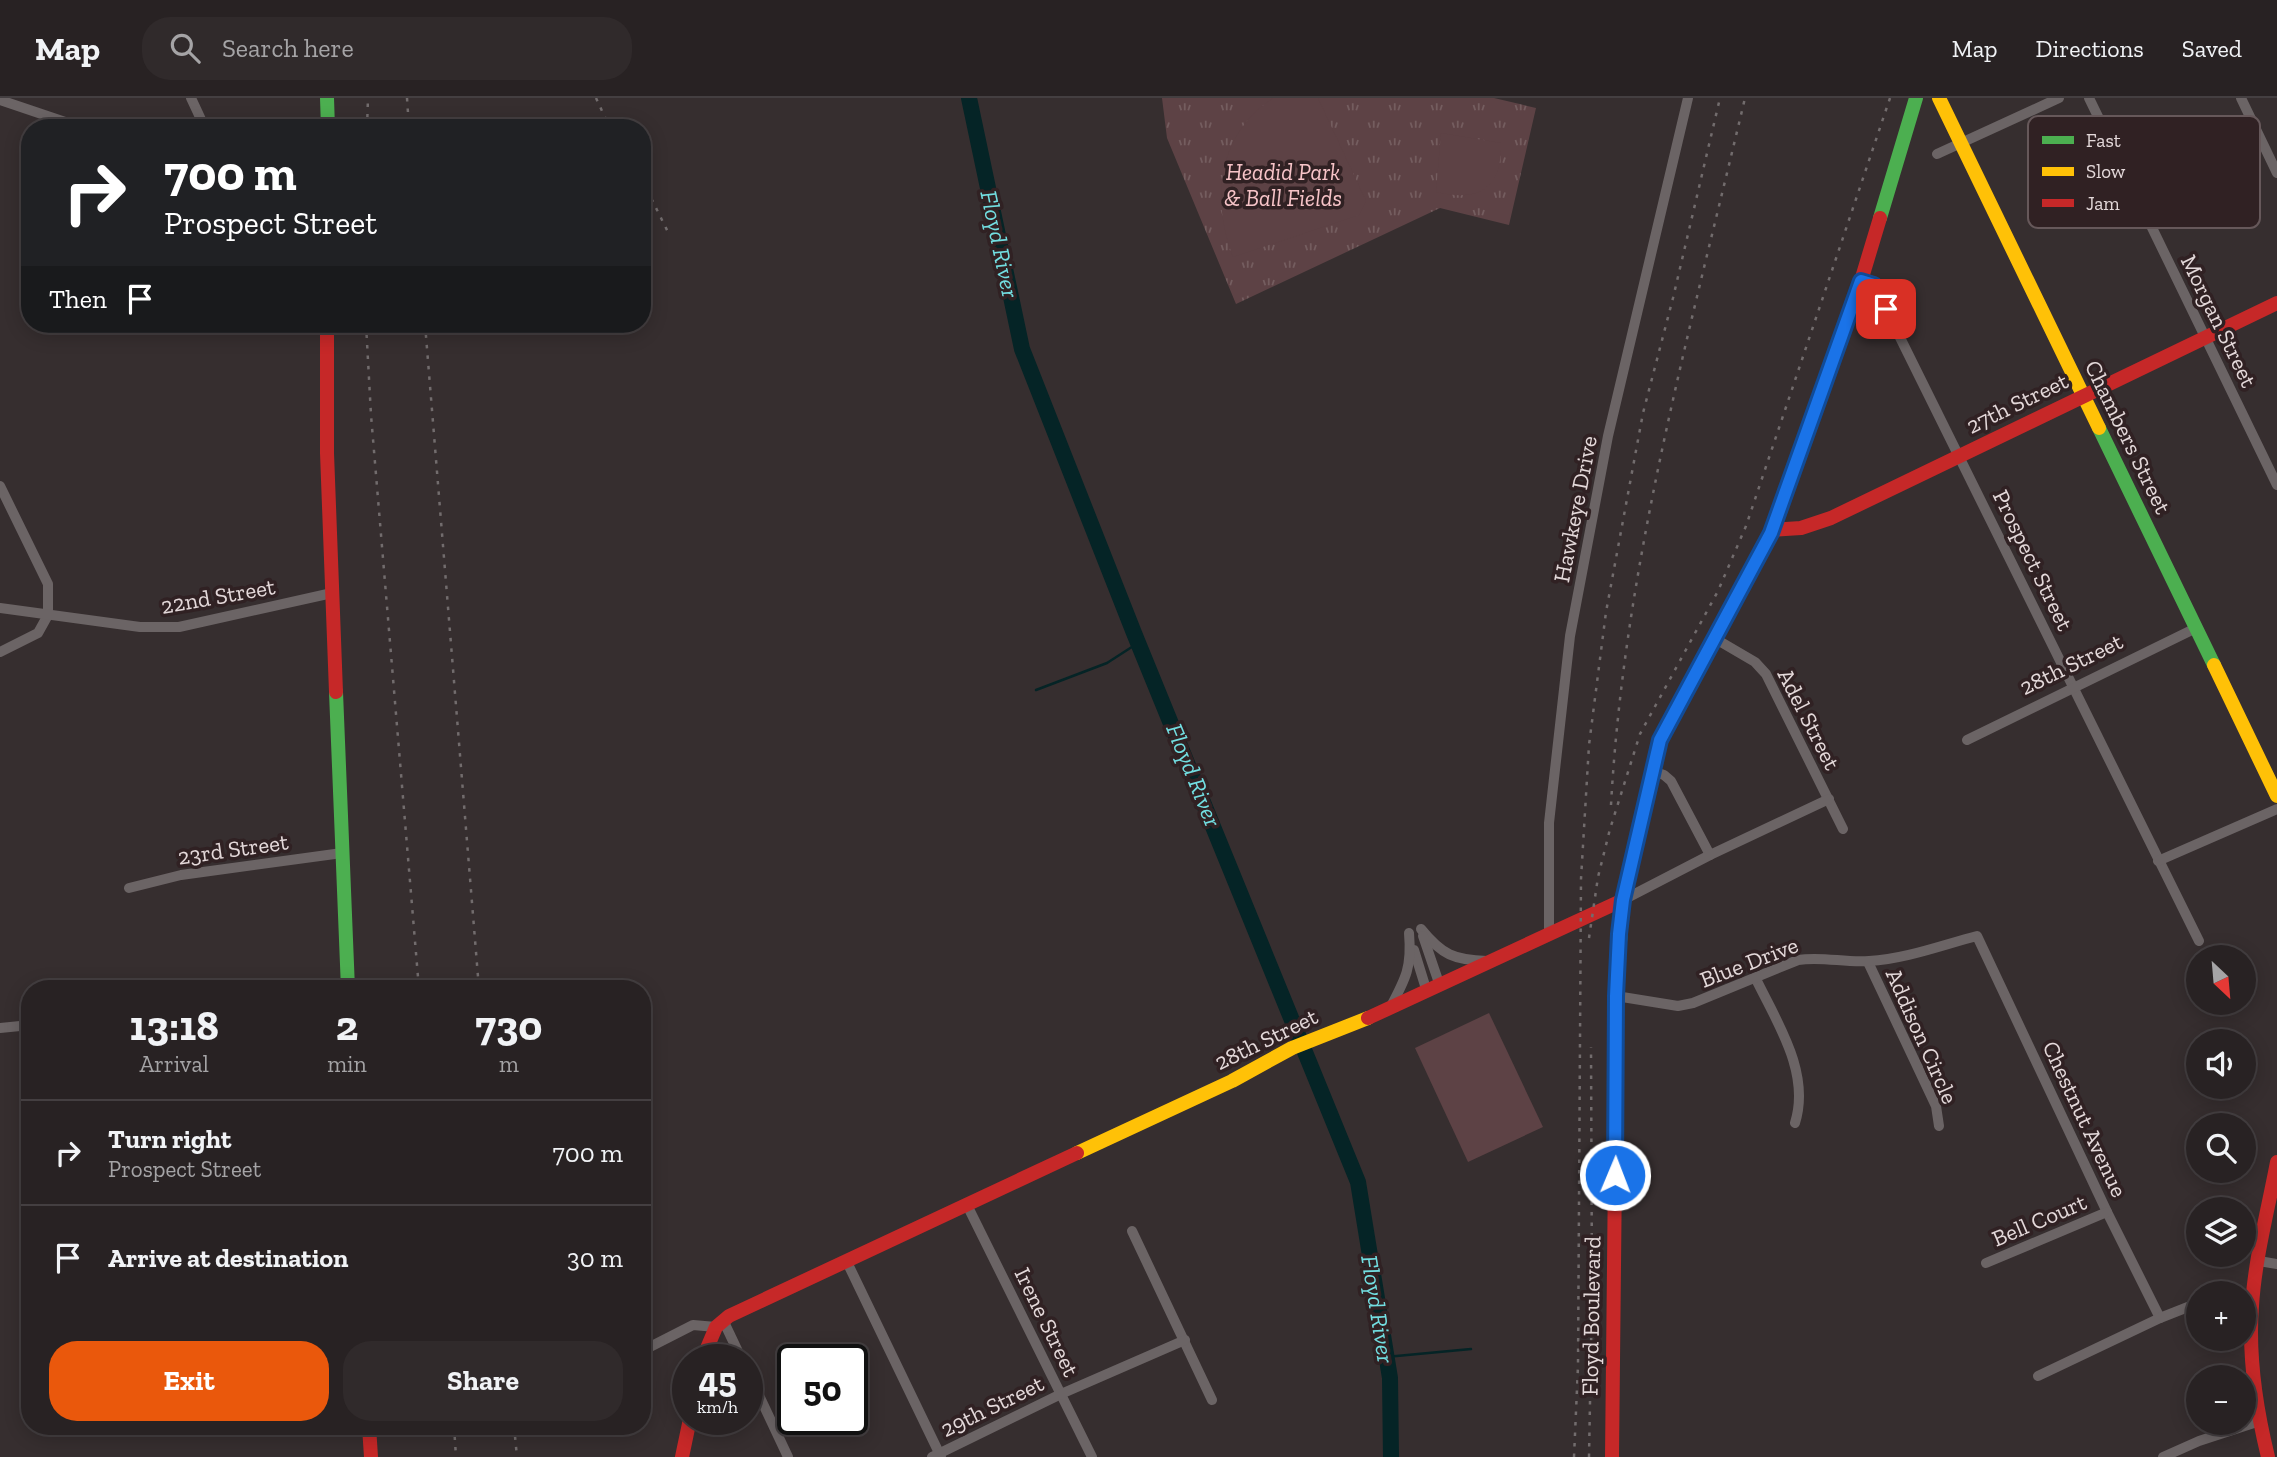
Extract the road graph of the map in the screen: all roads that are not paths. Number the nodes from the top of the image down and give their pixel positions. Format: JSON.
{"nodes":[{"id":1,"x":191,"y":98,"type":"edge"},
{"id":2,"x":327,"y":98,"type":"edge"},
{"id":3,"x":1688,"y":98,"type":"edge"},
{"id":4,"x":1916,"y":98,"type":"edge"},
{"id":5,"x":1939,"y":98,"type":"edge"},
{"id":6,"x":2059,"y":98,"type":"edge"},
{"id":7,"x":2089,"y":98,"type":"edge"},
{"id":8,"x":2241,"y":98,"type":"edge"},
{"id":9,"x":0,"y":100,"type":"edge"},
{"id":10,"x":13,"y":101,"type":"edge"},
{"id":11,"x":2098,"y":116,"type":"edge"},
{"id":12,"x":2250,"y":116,"type":"edge"},
{"id":13,"x":60,"y":119,"type":"edge"},
{"id":14,"x":201,"y":119,"type":"edge"},
{"id":15,"x":328,"y":119,"type":"edge"},
{"id":16,"x":2260,"y":138,"type":"edge"},
{"id":17,"x":1962,"y":144,"type":"junction"},
{"id":18,"x":1937,"y":154,"type":"dead end"},
{"id":19,"x":2277,"y":173,"type":"edge"},
{"id":20,"x":2152,"y":228,"type":"edge"},
{"id":21,"x":1861,"y":281,"type":"junction"},
{"id":22,"x":2277,"y":303,"type":"edge"},
{"id":23,"x":327,"y":333,"type":"edge"},
{"id":24,"x":2205,"y":338,"type":"junction"},
{"id":25,"x":2083,"y":396,"type":"junction"},
{"id":26,"x":1960,"y":457,"type":"junction"},
{"id":27,"x":2277,"y":485,"type":"edge"},
{"id":28,"x":0,"y":486,"type":"edge"},
{"id":29,"x":1772,"y":530,"type":"junction"},
{"id":30,"x":331,"y":593,"type":"junction"},
{"id":31,"x":0,"y":608,"type":"edge"},
{"id":32,"x":48,"y":615,"type":"junction"},
{"id":33,"x":2196,"y":628,"type":"junction"},
{"id":34,"x":1714,"y":638,"type":"junction"},
{"id":35,"x":0,"y":652,"type":"edge"},
{"id":36,"x":2075,"y":688,"type":"junction"},
{"id":37,"x":1967,"y":740,"type":"dead end"},
{"id":38,"x":1651,"y":771,"type":"junction"},
{"id":39,"x":2277,"y":796,"type":"edge"},
{"id":40,"x":1829,"y":799,"type":"junction"},
{"id":41,"x":2277,"y":809,"type":"edge"},
{"id":42,"x":1843,"y":829,"type":"dead end"},
{"id":43,"x":342,"y":853,"type":"junction"},
{"id":44,"x":1710,"y":855,"type":"junction"},
{"id":45,"x":2158,"y":861,"type":"junction"},
{"id":46,"x":129,"y":888,"type":"dead end"},
{"id":47,"x":1623,"y":900,"type":"junction"},
{"id":48,"x":1549,"y":934,"type":"junction"},
{"id":49,"x":1977,"y":936,"type":"joint"},
{"id":50,"x":2199,"y":941,"type":"dead end"},
{"id":51,"x":1491,"y":961,"type":"junction"},
{"id":52,"x":1868,"y":962,"type":"junction"},
{"id":53,"x":1755,"y":977,"type":"junction"},
{"id":54,"x":348,"y":980,"type":"edge"},
{"id":55,"x":1433,"y":989,"type":"junction"},
{"id":56,"x":1616,"y":996,"type":"junction"},
{"id":57,"x":1390,"y":1008,"type":"junction"},
{"id":58,"x":21,"y":1026,"type":"edge"},
{"id":59,"x":0,"y":1027,"type":"edge"},
{"id":60,"x":1795,"y":1122,"type":"dead end"},
{"id":61,"x":1939,"y":1126,"type":"dead end"},
{"id":62,"x":2277,"y":1162,"type":"edge"},
{"id":63,"x":967,"y":1205,"type":"junction"},
{"id":64,"x":2107,"y":1212,"type":"junction"},
{"id":65,"x":1132,"y":1231,"type":"dead end"},
{"id":66,"x":846,"y":1260,"type":"junction"},
{"id":67,"x":2259,"y":1261,"type":"junction"},
{"id":68,"x":1986,"y":1263,"type":"dead end"},
{"id":69,"x":2277,"y":1264,"type":"edge"},
{"id":70,"x":2254,"y":1281,"type":"edge"},
{"id":71,"x":2186,"y":1308,"type":"edge"},
{"id":72,"x":2160,"y":1318,"type":"junction"},
{"id":73,"x":720,"y":1324,"type":"junction"},
{"id":74,"x":1185,"y":1340,"type":"junction"},
{"id":75,"x":710,"y":1344,"type":"edge"},
{"id":76,"x":732,"y":1344,"type":"edge"},
{"id":77,"x":651,"y":1346,"type":"edge"},
{"id":78,"x":2252,"y":1351,"type":"edge"},
{"id":79,"x":2038,"y":1376,"type":"dead end"},
{"id":80,"x":1061,"y":1394,"type":"junction"},
{"id":81,"x":1212,"y":1400,"type":"dead end"},
{"id":82,"x":763,"y":1403,"type":"edge"},
{"id":83,"x":2260,"y":1421,"type":"junction"},
{"id":84,"x":370,"y":1435,"type":"edge"},
{"id":85,"x":687,"y":1435,"type":"edge"},
{"id":86,"x":937,"y":1456,"type":"edge"},
{"id":87,"x":371,"y":1457,"type":"edge"},
{"id":88,"x":682,"y":1457,"type":"edge"},
{"id":89,"x":789,"y":1457,"type":"edge"},
{"id":90,"x":1092,"y":1457,"type":"edge"},
{"id":91,"x":1612,"y":1457,"type":"edge"},
{"id":92,"x":2163,"y":1457,"type":"edge"},
{"id":93,"x":2268,"y":1457,"type":"edge"}],
"edges":[{"from":1,"to":14,"type":"street"},
{"from":2,"to":15,"type":"main road"},
{"from":3,"to":48,"type":"street","name":"Hawkeye Drive"},
{"from":4,"to":21,"type":"main road","name":"Floyd Boulevard"},
{"from":5,"to":17,"type":"main road","name":"Chambers Street"},
{"from":6,"to":17,"type":"street"},
{"from":7,"to":11,"type":"street","name":"Morgan Street"},
{"from":8,"to":12,"type":"street"},
{"from":9,"to":10,"type":"street"},
{"from":10,"to":13,"type":"street"},
{"from":16,"to":19,"type":"street"},
{"from":17,"to":18,"type":"street"},
{"from":17,"to":25,"type":"main road","name":"Chambers Street"},
{"from":20,"to":24,"type":"street","name":"Morgan Street"},
{"from":21,"to":26,"type":"street","name":"Prospect Street"},
{"from":21,"to":29,"type":"main road","name":"Floyd Boulevard"},
{"from":22,"to":24,"type":"main road","name":"27th Street"},
{"from":23,"to":30,"type":"main road"},
{"from":24,"to":25,"type":"main road","name":"27th Street"},
{"from":24,"to":27,"type":"street","name":"Morgan Street"},
{"from":25,"to":26,"type":"main road","name":"27th Street"},
{"from":25,"to":33,"type":"main road","name":"Chambers Street"},
{"from":26,"to":29,"type":"main road","name":"27th Street"},
{"from":26,"to":36,"type":"street","name":"Prospect Street"},
{"from":28,"to":32,"type":"street"},
{"from":29,"to":34,"type":"main road","name":"Floyd Boulevard"},
{"from":30,"to":32,"type":"street","name":"22nd Street"},
{"from":30,"to":43,"type":"main road"},
{"from":31,"to":32,"type":"street","name":"22nd Street"},
{"from":32,"to":35,"type":"street"},
{"from":33,"to":36,"type":"street","name":"28th Street"},
{"from":33,"to":39,"type":"main road","name":"Chambers Street"},
{"from":34,"to":38,"type":"main road","name":"Floyd Boulevard"},
{"from":34,"to":40,"type":"street","name":"Adel Street"},
{"from":36,"to":37,"type":"street","name":"28th Street"},
{"from":36,"to":45,"type":"street","name":"Prospect Street"},
{"from":38,"to":44,"type":"street"},
{"from":38,"to":47,"type":"main road","name":"Floyd Boulevard"},
{"from":40,"to":42,"type":"street","name":"Adel Street"},
{"from":40,"to":44,"type":"street","name":"28th Street"},
{"from":41,"to":45,"type":"street"},
{"from":43,"to":46,"type":"street","name":"23rd Street"},
{"from":43,"to":54,"type":"main road"},
{"from":44,"to":47,"type":"street","name":"28th Street"},
{"from":45,"to":50,"type":"street","name":"Prospect Street"},
{"from":47,"to":48,"type":"main road","name":"28th Street"},
{"from":47,"to":56,"type":"main road","name":"Floyd Boulevard"},
{"from":48,"to":51,"type":"main road","name":"28th Street"},
{"from":49,"to":52,"type":"street","name":"Blue Drive"},
{"from":49,"to":64,"type":"street","name":"Chestnut Avenue"},
{"from":51,"to":55,"type":"main road","name":"28th Street"},
{"from":51,"to":55,"type":"street"},
{"from":52,"to":53,"type":"street","name":"Blue Drive"},
{"from":52,"to":61,"type":"street","name":"Addison Circle"},
{"from":53,"to":56,"type":"street","name":"Blue Drive"},
{"from":53,"to":60,"type":"street"},
{"from":55,"to":57,"type":"main road","name":"28th Street"},
{"from":55,"to":57,"type":"street"},
{"from":56,"to":91,"type":"main road","name":"Floyd Boulevard"},
{"from":57,"to":63,"type":"main road","name":"28th Street"},
{"from":58,"to":59,"type":"street"},
{"from":62,"to":67,"type":"main road"},
{"from":63,"to":66,"type":"main road","name":"28th Street"},
{"from":63,"to":80,"type":"street","name":"Irene Street"},
{"from":64,"to":68,"type":"street","name":"Bell Court"},
{"from":64,"to":72,"type":"street","name":"Chestnut Avenue"},
{"from":65,"to":74,"type":"street"},
{"from":66,"to":73,"type":"main road","name":"28th Street"},
{"from":66,"to":86,"type":"street"},
{"from":67,"to":69,"type":"street"},
{"from":67,"to":70,"type":"main road"},
{"from":71,"to":72,"type":"street"},
{"from":72,"to":79,"type":"street"},
{"from":73,"to":75,"type":"main road"},
{"from":73,"to":76,"type":"street"},
{"from":73,"to":77,"type":"street"},
{"from":74,"to":80,"type":"street","name":"29th Street"},
{"from":74,"to":81,"type":"street"},
{"from":78,"to":83,"type":"main road"},
{"from":80,"to":86,"type":"street","name":"29th Street"},
{"from":80,"to":90,"type":"street","name":"Irene Street"},
{"from":82,"to":89,"type":"street"},
{"from":83,"to":92,"type":"street"},
{"from":83,"to":93,"type":"main road"},
{"from":84,"to":87,"type":"main road"},
{"from":85,"to":88,"type":"main road"}]}
